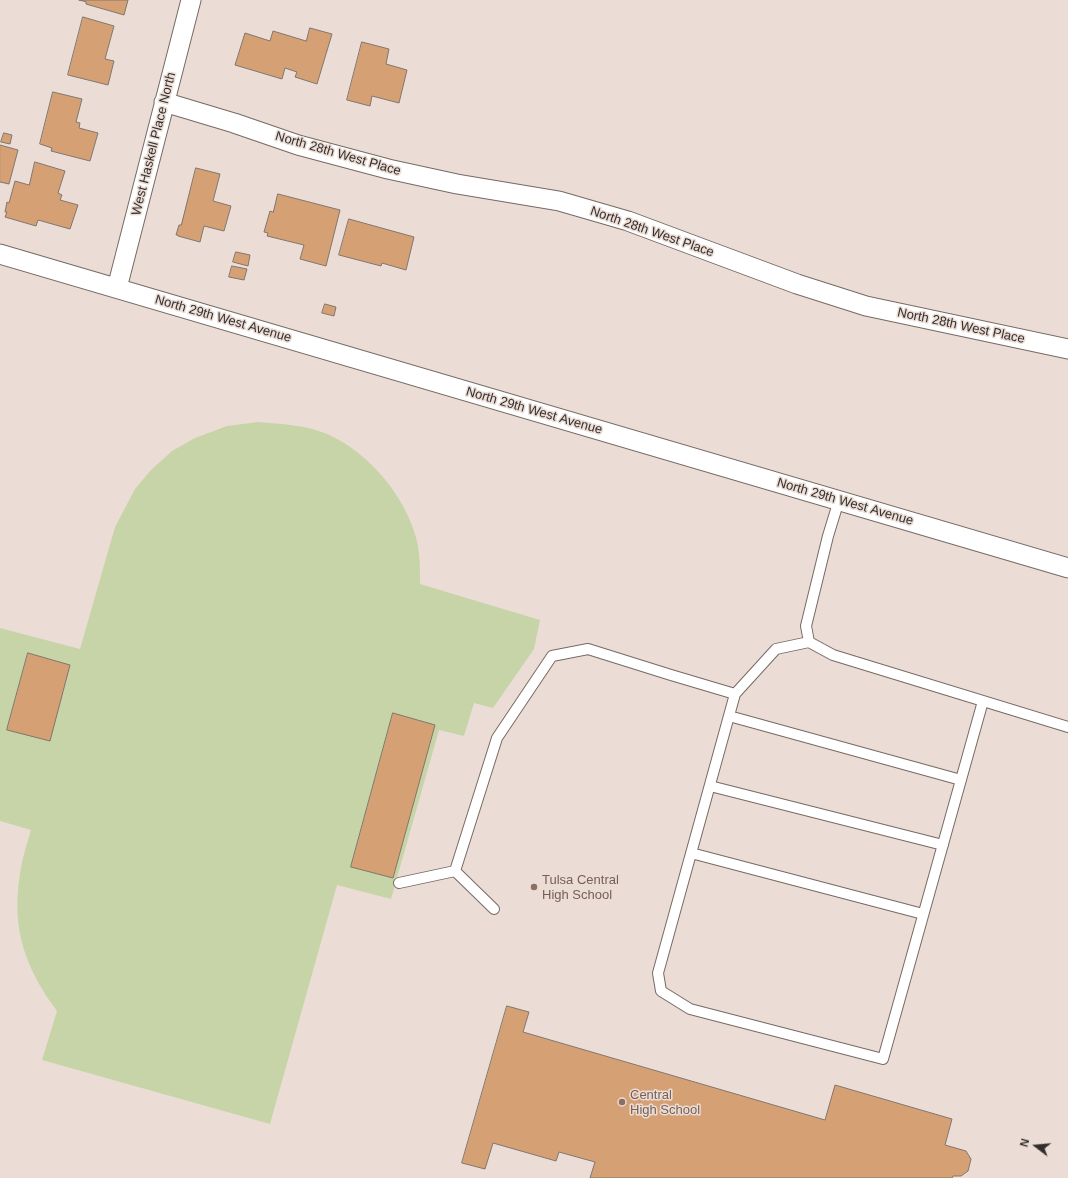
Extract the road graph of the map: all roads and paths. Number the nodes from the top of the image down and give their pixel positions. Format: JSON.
{"nodes":[{"id":1,"x":191,"y":0,"type":"edge"},
{"id":2,"x":164,"y":102,"type":"junction"},
{"id":3,"x":0,"y":254,"type":"edge"},
{"id":4,"x":117,"y":288,"type":"junction"},
{"id":5,"x":1068,"y":349,"type":"edge"},
{"id":6,"x":839,"y":500,"type":"junction"},
{"id":7,"x":1068,"y":568,"type":"edge"},
{"id":8,"x":809,"y":642,"type":"junction"},
{"id":9,"x":735,"y":694,"type":"junction"},
{"id":10,"x":983,"y":701,"type":"junction"},
{"id":11,"x":730,"y":716,"type":"junction"},
{"id":12,"x":1068,"y":727,"type":"edge"},
{"id":13,"x":961,"y":780,"type":"junction"},
{"id":14,"x":710,"y":786,"type":"junction"},
{"id":15,"x":943,"y":845,"type":"junction"},
{"id":16,"x":691,"y":853,"type":"junction"},
{"id":17,"x":455,"y":871,"type":"junction"},
{"id":18,"x":399,"y":883,"type":"dead end"},
{"id":19,"x":494,"y":909,"type":"dead end"},
{"id":20,"x":923,"y":914,"type":"junction"}],
"edges":[{"from":1,"to":2,"type":"street","name":"West Haskell Place North"},
{"from":2,"to":4,"type":"street","name":"West Haskell Place North"},
{"from":2,"to":5,"type":"street","name":"North 28th West Place"},
{"from":3,"to":4,"type":"street","name":"North 29th West Avenue"},
{"from":4,"to":6,"type":"street","name":"North 29th West Avenue"},
{"from":6,"to":7,"type":"street","name":"North 29th West Avenue"},
{"from":6,"to":8,"type":"lane"},
{"from":8,"to":9,"type":"lane"},
{"from":8,"to":10,"type":"lane"},
{"from":9,"to":11,"type":"lane"},
{"from":9,"to":17,"type":"lane"},
{"from":10,"to":12,"type":"lane"},
{"from":10,"to":13,"type":"lane"},
{"from":11,"to":13,"type":"lane"},
{"from":11,"to":14,"type":"lane"},
{"from":13,"to":15,"type":"lane"},
{"from":14,"to":15,"type":"lane"},
{"from":14,"to":16,"type":"lane"},
{"from":15,"to":20,"type":"lane"},
{"from":16,"to":20,"type":"lane"},
{"from":16,"to":20,"type":"lane"},
{"from":17,"to":18,"type":"lane"},
{"from":17,"to":19,"type":"lane"}]}
